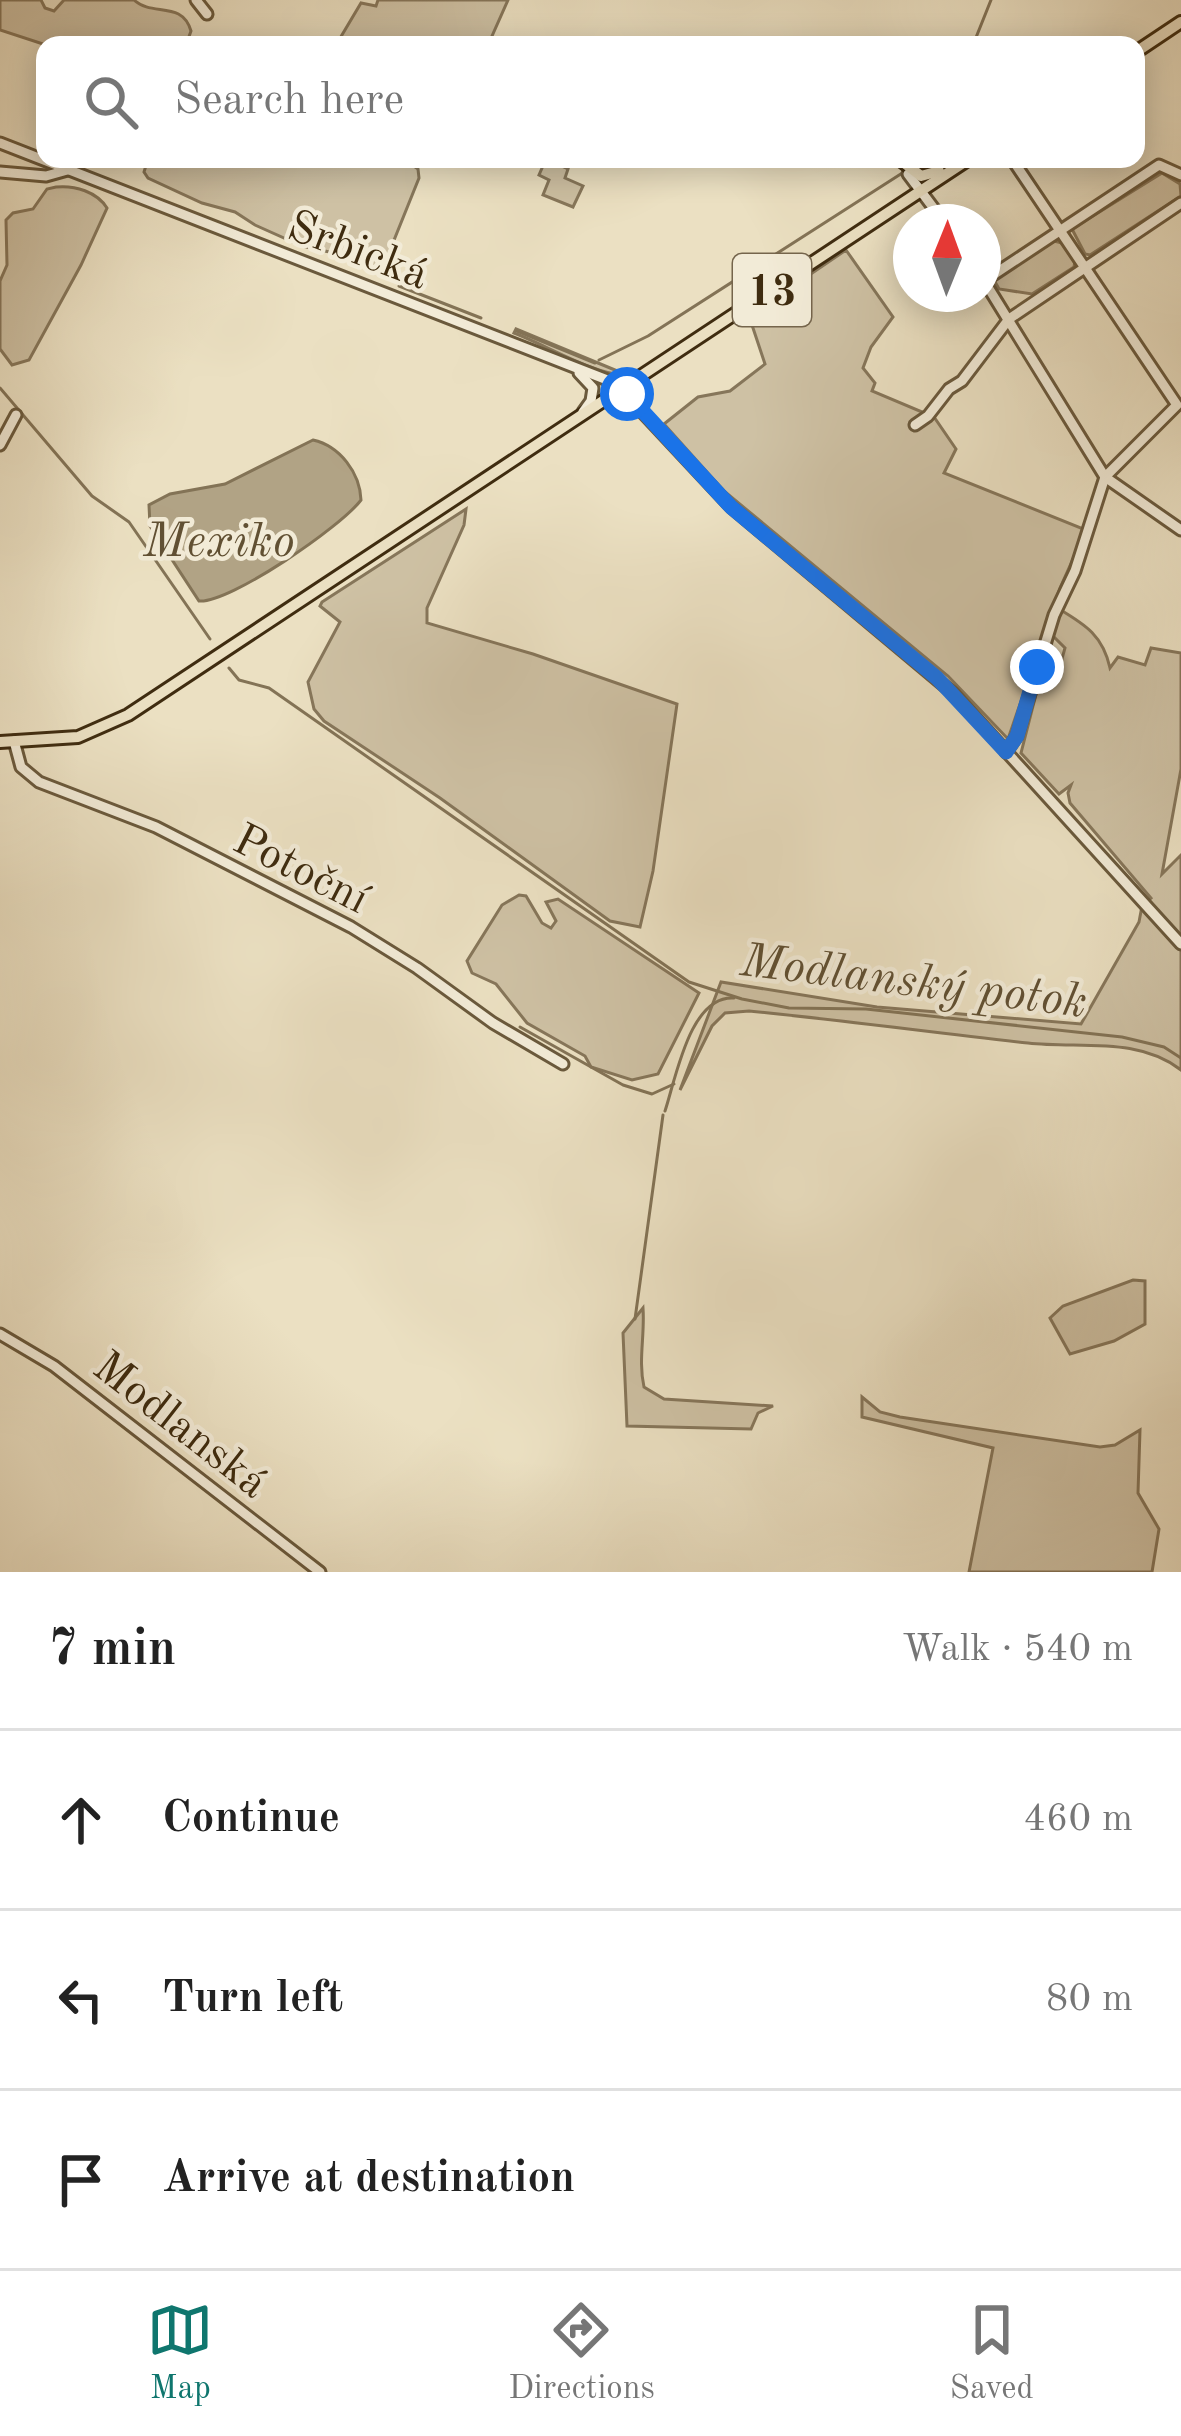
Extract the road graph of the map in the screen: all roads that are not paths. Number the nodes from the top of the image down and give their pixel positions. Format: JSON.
{"nodes":[{"id":1,"x":196,"y":0,"type":"edge"},
{"id":2,"x":207,"y":14,"type":"dead end"},
{"id":3,"x":1181,"y":22,"type":"edge"},
{"id":4,"x":1145,"y":46,"type":"edge"},
{"id":5,"x":0,"y":143,"type":"edge"},
{"id":6,"x":36,"y":156,"type":"edge"},
{"id":7,"x":909,"y":168,"type":"edge"},
{"id":8,"x":942,"y":168,"type":"edge"},
{"id":9,"x":955,"y":168,"type":"edge"},
{"id":10,"x":1018,"y":168,"type":"edge"},
{"id":11,"x":72,"y":169,"type":"joint"},
{"id":12,"x":1,"y":174,"type":"edge"},
{"id":13,"x":908,"y":174,"type":"dead end"},
{"id":14,"x":1181,"y":175,"type":"edge"},
{"id":15,"x":921,"y":190,"type":"junction"},
{"id":16,"x":1181,"y":203,"type":"edge"},
{"id":17,"x":931,"y":204,"type":"edge"},
{"id":18,"x":1062,"y":230,"type":"junction"},
{"id":19,"x":1086,"y":266,"type":"junction"},
{"id":20,"x":1001,"y":269,"type":"edge"},
{"id":21,"x":1001,"y":307,"type":"edge"},
{"id":22,"x":1009,"y":319,"type":"junction"},
{"id":23,"x":555,"y":357,"type":"junction"},
{"id":24,"x":622,"y":390,"type":"junction"},
{"id":25,"x":1180,"y":404,"type":"edge"},
{"id":26,"x":16,"y":415,"type":"dead end"},
{"id":27,"x":576,"y":420,"type":"junction"},
{"id":28,"x":915,"y":425,"type":"dead end"},
{"id":29,"x":0,"y":445,"type":"edge"},
{"id":30,"x":1105,"y":477,"type":"junction"},
{"id":31,"x":1181,"y":530,"type":"edge"},
{"id":32,"x":7,"y":741,"type":"edge"},
{"id":33,"x":1006,"y":752,"type":"junction"},
{"id":34,"x":1181,"y":944,"type":"edge"},
{"id":35,"x":563,"y":1064,"type":"dead end"},
{"id":36,"x":0,"y":1334,"type":"edge"},
{"id":37,"x":320,"y":1572,"type":"edge"}],
"edges":[{"from":1,"to":2,"type":"street"},
{"from":3,"to":4,"type":"main road"},
{"from":5,"to":6,"type":"street","name":"Srbická"},
{"from":7,"to":8,"type":"main road"},
{"from":9,"to":15,"type":"main road","number":"13"},
{"from":10,"to":18,"type":"street"},
{"from":11,"to":12,"type":"street","name":"Srbická"},
{"from":11,"to":23,"type":"street","name":"Srbická"},
{"from":13,"to":15,"type":"street"},
{"from":14,"to":18,"type":"street"},
{"from":15,"to":17,"type":"street"},
{"from":15,"to":24,"type":"main road","number":"13"},
{"from":16,"to":19,"type":"street"},
{"from":18,"to":19,"type":"street"},
{"from":18,"to":20,"type":"street"},
{"from":19,"to":22,"type":"street"},
{"from":19,"to":25,"type":"street"},
{"from":21,"to":22,"type":"street"},
{"from":22,"to":28,"type":"street"},
{"from":22,"to":30,"type":"street"},
{"from":23,"to":24,"type":"street","name":"Srbická"},
{"from":23,"to":27,"type":"street"},
{"from":24,"to":27,"type":"main road","number":"13"},
{"from":24,"to":33,"type":"street"},
{"from":25,"to":30,"type":"street"},
{"from":26,"to":29,"type":"street"},
{"from":27,"to":32,"type":"main road","number":"13"},
{"from":30,"to":31,"type":"street"},
{"from":30,"to":33,"type":"street"},
{"from":32,"to":35,"type":"street","name":"Potoční"},
{"from":33,"to":34,"type":"street"},
{"from":36,"to":37,"type":"street","name":"Modlanská"}]}
